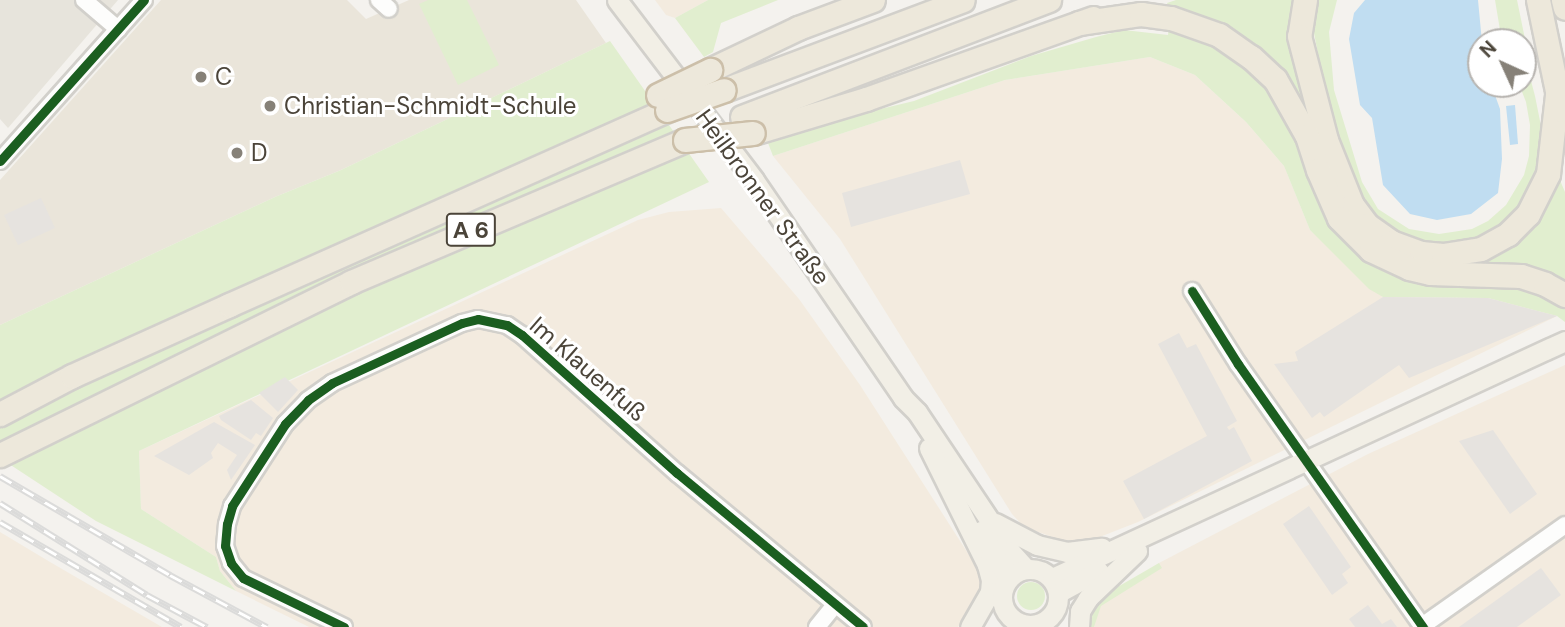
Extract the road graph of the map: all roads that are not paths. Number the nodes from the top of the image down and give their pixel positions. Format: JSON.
{"nodes":[{"id":1,"x":84,"y":0,"type":"edge"},
{"id":2,"x":144,"y":0,"type":"edge"},
{"id":3,"x":617,"y":0,"type":"edge"},
{"id":4,"x":873,"y":0,"type":"edge"},
{"id":5,"x":963,"y":0,"type":"edge"},
{"id":6,"x":1049,"y":0,"type":"edge"},
{"id":7,"x":1142,"y":0,"type":"edge"},
{"id":8,"x":1305,"y":0,"type":"edge"},
{"id":9,"x":1538,"y":0,"type":"edge"},
{"id":10,"x":1563,"y":0,"type":"edge"},
{"id":11,"x":1565,"y":8,"type":"edge"},
{"id":12,"x":1079,"y":23,"type":"junction"},
{"id":13,"x":118,"y":29,"type":"junction"},
{"id":14,"x":1557,"y":95,"type":"junction"},
{"id":15,"x":663,"y":103,"type":"junction"},
{"id":16,"x":748,"y":125,"type":"junction"},
{"id":17,"x":1565,"y":130,"type":"edge"},
{"id":18,"x":0,"y":161,"type":"edge"},
{"id":19,"x":1192,"y":291,"type":"dead end"},
{"id":20,"x":1565,"y":296,"type":"edge"},
{"id":21,"x":1565,"y":341,"type":"edge"},
{"id":22,"x":903,"y":398,"type":"junction"},
{"id":23,"x":7,"y":411,"type":"edge"},
{"id":24,"x":929,"y":447,"type":"junction"},
{"id":25,"x":0,"y":455,"type":"edge"},
{"id":26,"x":1306,"y":460,"type":"junction"},
{"id":27,"x":988,"y":518,"type":"junction"},
{"id":28,"x":1565,"y":525,"type":"edge"},
{"id":29,"x":1140,"y":543,"type":"junction"},
{"id":30,"x":1026,"y":569,"type":"junction"},
{"id":31,"x":1008,"y":578,"type":"junction"},
{"id":32,"x":1055,"y":586,"type":"junction"},
{"id":33,"x":1003,"y":603,"type":"junction"},
{"id":34,"x":835,"y":605,"type":"junction"},
{"id":35,"x":1046,"y":623,"type":"edge"},
{"id":36,"x":1008,"y":624,"type":"edge"},
{"id":37,"x":1422,"y":626,"type":"edge"},
{"id":38,"x":344,"y":627,"type":"edge"},
{"id":39,"x":817,"y":627,"type":"edge"},
{"id":40,"x":863,"y":627,"type":"edge"},
{"id":41,"x":970,"y":627,"type":"edge"},
{"id":42,"x":976,"y":627,"type":"edge"},
{"id":43,"x":1079,"y":627,"type":"edge"}],
"edges":[{"from":1,"to":13,"type":"street"},
{"from":2,"to":13,"type":"street"},
{"from":3,"to":22,"type":"main road","name":"Heilbronner Straße"},
{"from":4,"to":15,"type":"highway","bridge":true},
{"from":5,"to":15,"type":"highway","number":"A 6","bridge":true},
{"from":6,"to":16,"type":"highway"},
{"from":7,"to":12,"type":"highway"},
{"from":8,"to":14,"type":"highway"},
{"from":9,"to":14,"type":"highway"},
{"from":10,"to":11,"type":"highway"},
{"from":12,"to":16,"type":"highway"},
{"from":12,"to":20,"type":"highway"},
{"from":13,"to":18,"type":"street"},
{"from":14,"to":17,"type":"highway"},
{"from":15,"to":23,"type":"highway","number":"A 6"},
{"from":16,"to":25,"type":"highway","number":"A 6","bridge":true},
{"from":19,"to":26,"type":"street"},
{"from":21,"to":26,"type":"main road"},
{"from":22,"to":24,"type":"main road","name":"Heilbronner Straße"},
{"from":22,"to":27,"type":"main road","name":"Heilbronner Straße"},
{"from":24,"to":31,"type":"main road","name":"Heilbronner Straße"},
{"from":24,"to":41,"type":"main road"},
{"from":26,"to":29,"type":"main road"},
{"from":26,"to":37,"type":"street"},
{"from":27,"to":29,"type":"main road"},
{"from":27,"to":30,"type":"main road","name":"Heilbronner Straße"},
{"from":28,"to":37,"type":"street"},
{"from":29,"to":32,"type":"main road"},
{"from":29,"to":43,"type":"main road"},
{"from":30,"to":31,"type":"main road"},
{"from":30,"to":32,"type":"main road"},
{"from":31,"to":33,"type":"main road"},
{"from":32,"to":35,"type":"main road"},
{"from":33,"to":36,"type":"main road"},
{"from":33,"to":42,"type":"main road"},
{"from":34,"to":38,"type":"street","name":"Im Klauenfuß"},
{"from":34,"to":39,"type":"street"},
{"from":34,"to":40,"type":"street","name":"Im Klauenfuß"},
{"from":35,"to":36,"type":"main road"}]}
